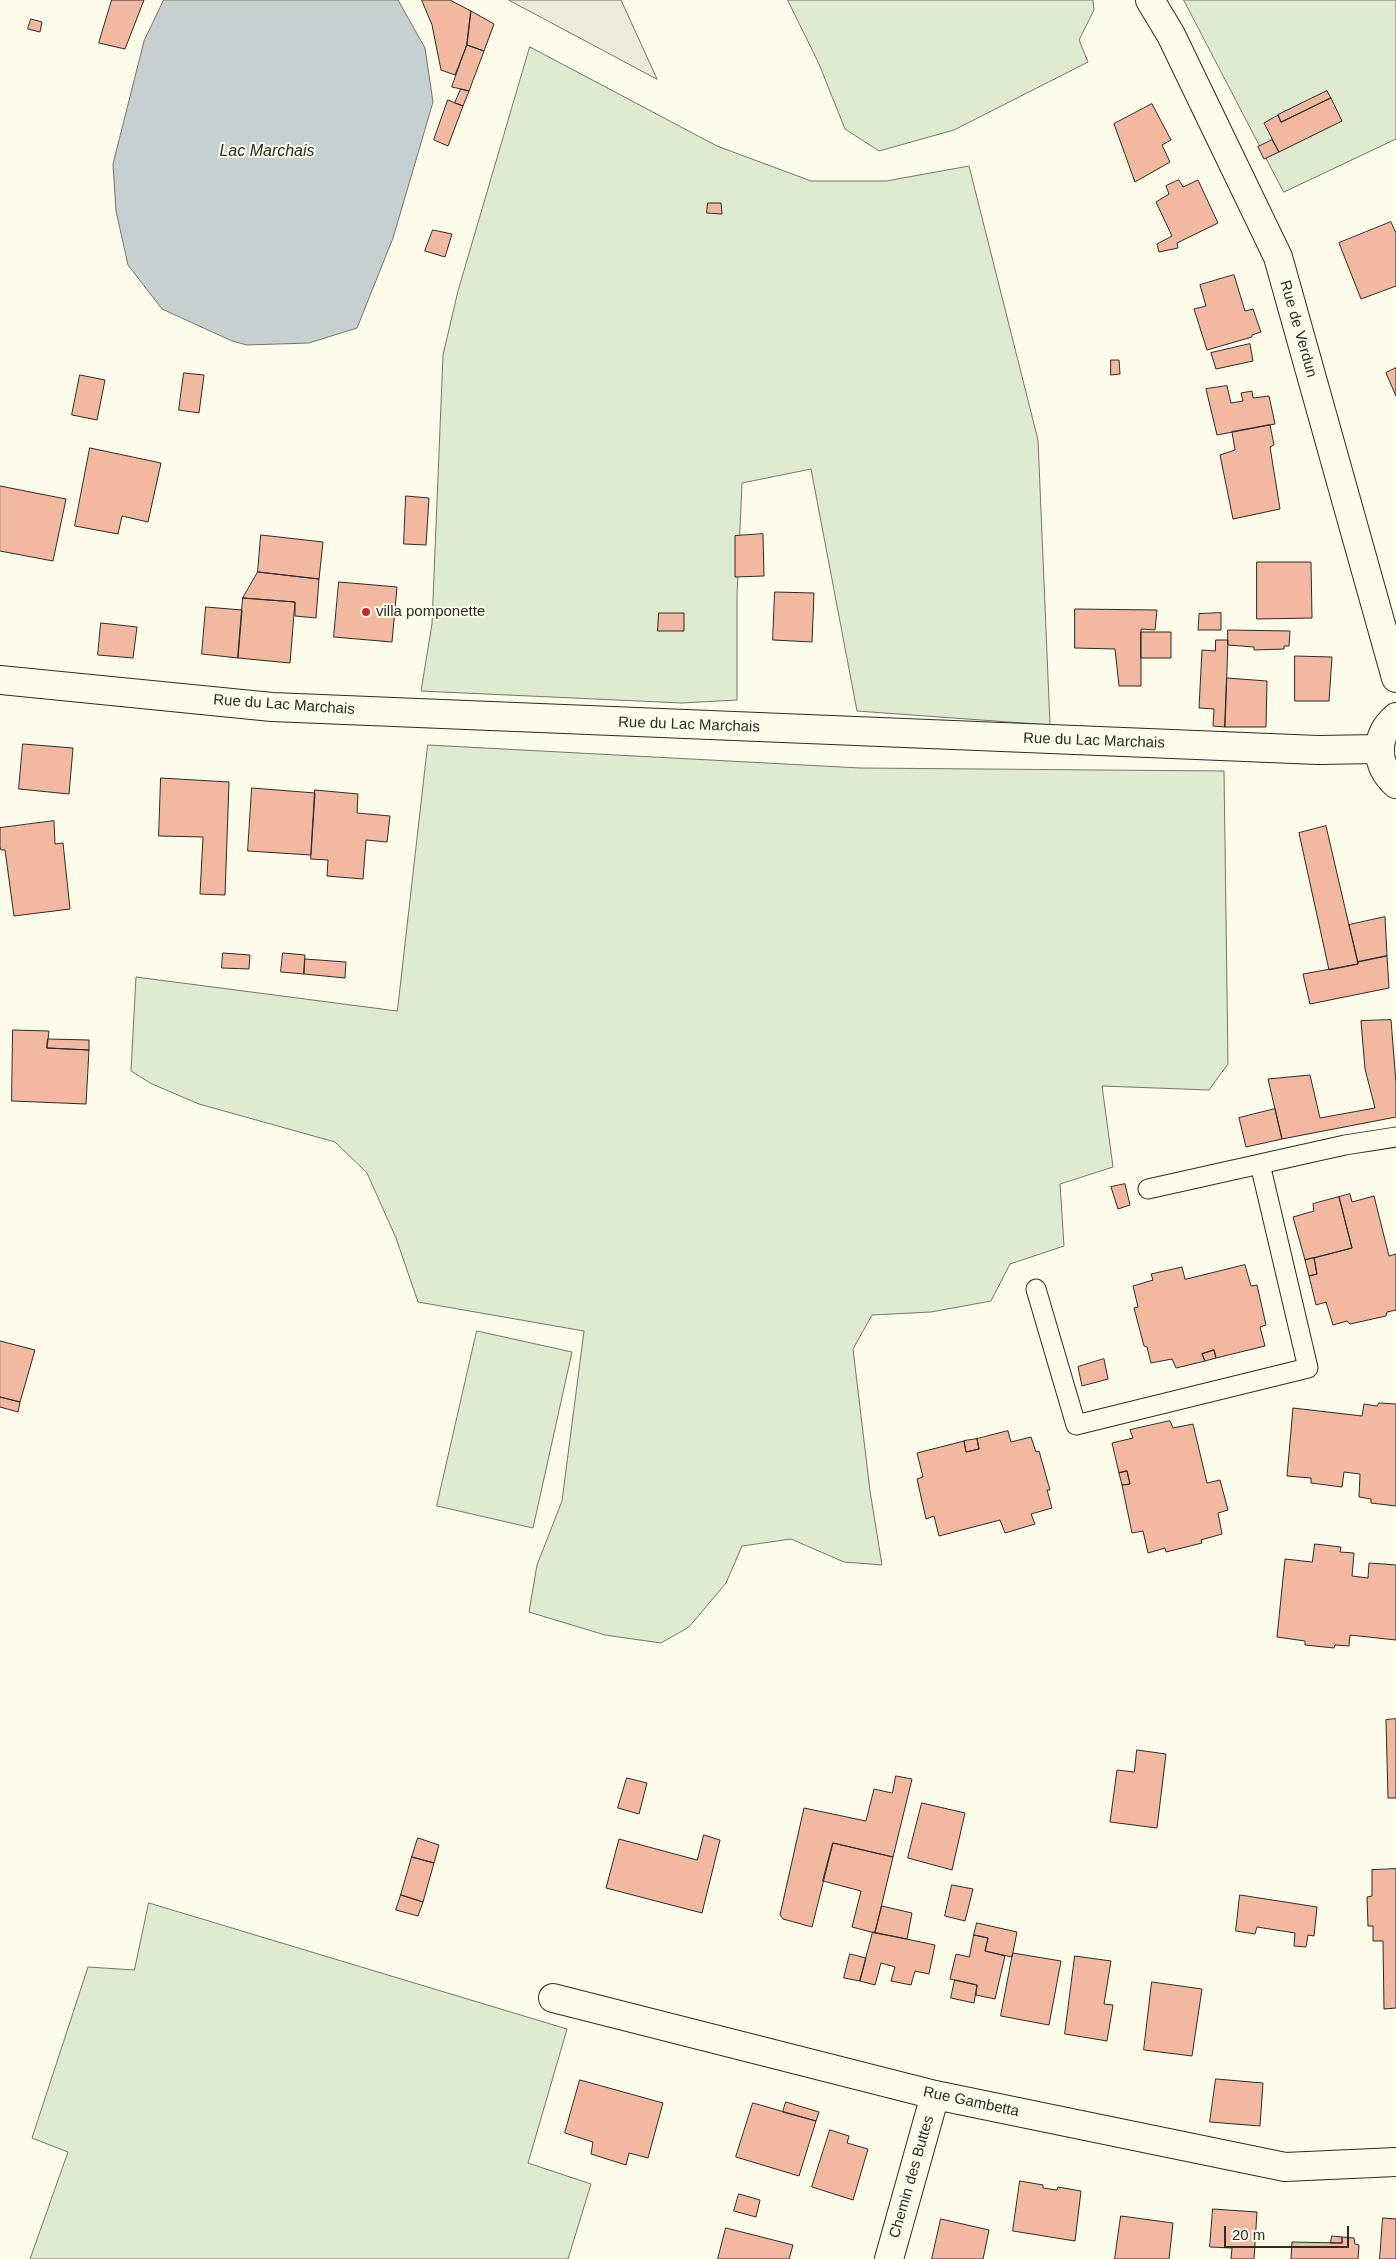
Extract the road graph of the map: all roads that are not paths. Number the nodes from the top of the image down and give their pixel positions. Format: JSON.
{"nodes":[{"id":1,"x":1150,"y":0,"type":"edge"},
{"id":2,"x":1396,"y":678,"type":"edge"},
{"id":3,"x":0,"y":680,"type":"edge"},
{"id":4,"x":1396,"y":717,"type":"edge"},
{"id":5,"x":1379,"y":749,"type":"junction"},
{"id":6,"x":1396,"y":784,"type":"edge"},
{"id":7,"x":1396,"y":1137,"type":"edge"},
{"id":8,"x":1260,"y":1164,"type":"junction"},
{"id":9,"x":1148,"y":1189,"type":"dead end"},
{"id":10,"x":1036,"y":1289,"type":"dead end"},
{"id":11,"x":553,"y":1998,"type":"dead end"},
{"id":12,"x":935,"y":2095,"type":"junction"},
{"id":13,"x":1396,"y":2162,"type":"edge"},
{"id":14,"x":889,"y":2259,"type":"edge"}],
"edges":[{"from":1,"to":2,"type":"street","name":"Rue de Verdun"},
{"from":3,"to":5,"type":"street","name":"Rue du Lac Marchais"},
{"from":4,"to":5,"type":"street"},
{"from":5,"to":6,"type":"street"},
{"from":7,"to":8,"type":"lane"},
{"from":8,"to":9,"type":"lane"},
{"from":8,"to":10,"type":"lane"},
{"from":11,"to":12,"type":"street","name":"Rue Gambetta"},
{"from":12,"to":13,"type":"street","name":"Rue Gambetta"},
{"from":12,"to":14,"type":"street","name":"Chemin des Buttes"}]}
